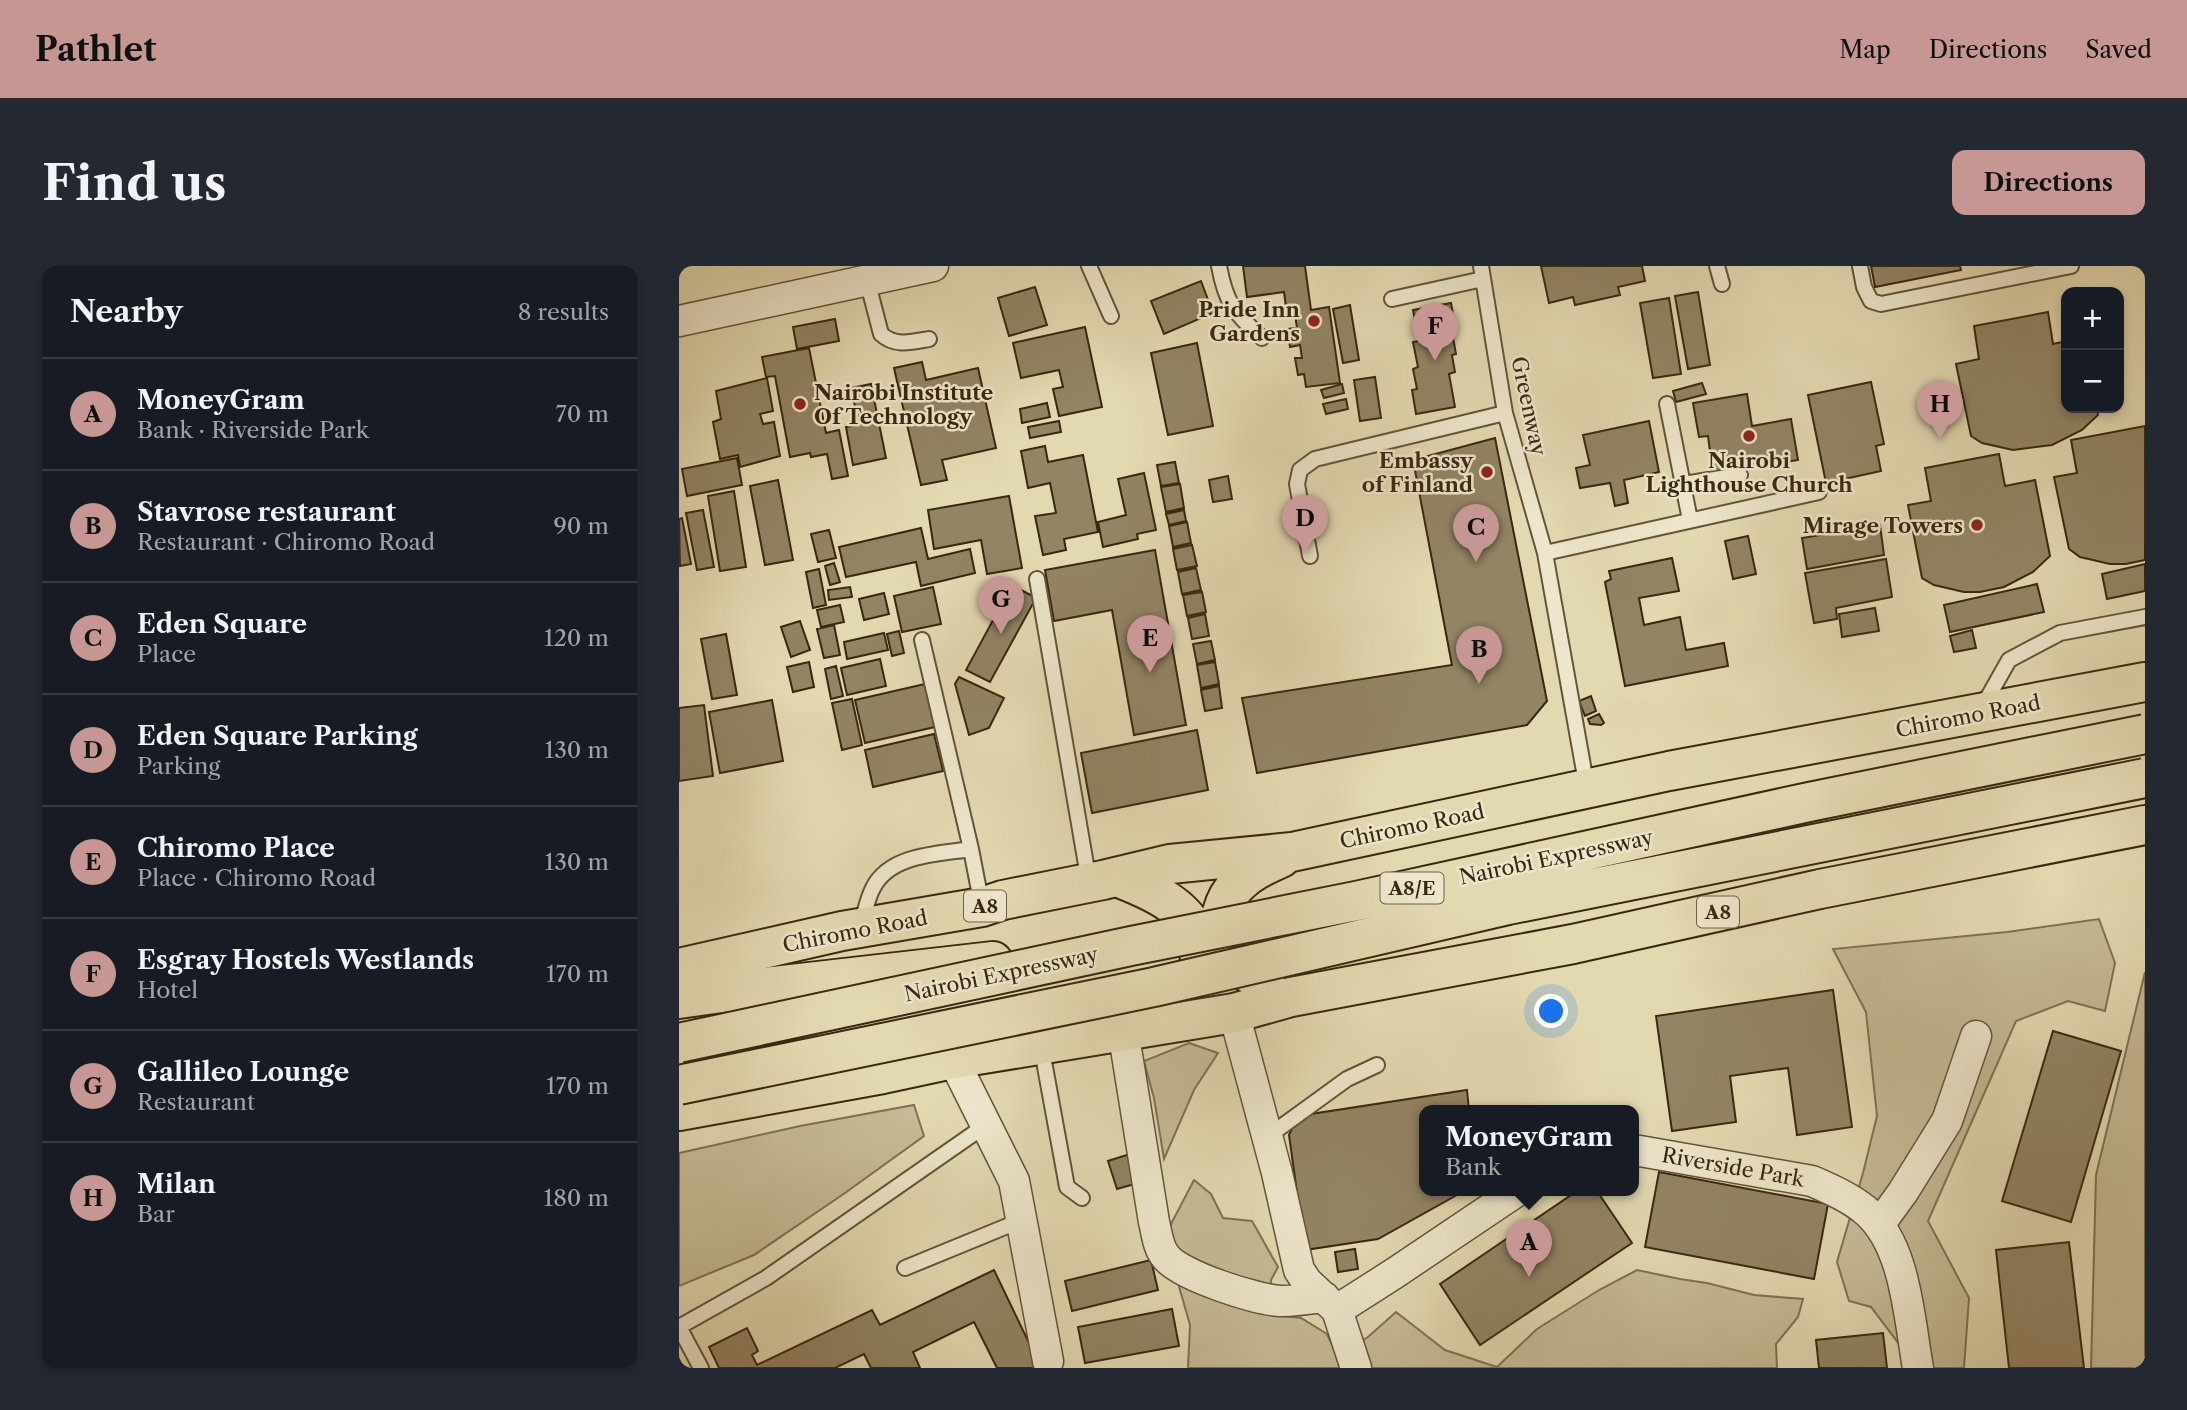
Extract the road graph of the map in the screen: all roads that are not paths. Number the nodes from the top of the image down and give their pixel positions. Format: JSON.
{"nodes":[{"id":1,"x":933,"y":266,"type":"edge"},
{"id":2,"x":1089,"y":266,"type":"edge"},
{"id":3,"x":1219,"y":266,"type":"edge"},
{"id":4,"x":1717,"y":266,"type":"edge"},
{"id":5,"x":1860,"y":266,"type":"edge"},
{"id":6,"x":2071,"y":266,"type":"edge"},
{"id":7,"x":1482,"y":272,"type":"edge"},
{"id":8,"x":867,"y":280,"type":"junction"},
{"id":9,"x":1722,"y":284,"type":"dead end"},
{"id":10,"x":1392,"y":299,"type":"dead end"},
{"id":11,"x":1111,"y":316,"type":"dead end"},
{"id":12,"x":679,"y":321,"type":"edge"},
{"id":13,"x":1262,"y":338,"type":"dead end"},
{"id":14,"x":929,"y":339,"type":"dead end"},
{"id":15,"x":1667,"y":404,"type":"dead end"},
{"id":16,"x":1505,"y":413,"type":"junction"},
{"id":17,"x":1740,"y":475,"type":"dead end"},
{"id":18,"x":1684,"y":484,"type":"junction"},
{"id":19,"x":1819,"y":492,"type":"dead end"},
{"id":20,"x":1691,"y":520,"type":"junction"},
{"id":21,"x":1545,"y":553,"type":"junction"},
{"id":22,"x":1310,"y":556,"type":"dead end"},
{"id":23,"x":1037,"y":579,"type":"dead end"},
{"id":24,"x":2145,"y":617,"type":"edge"},
{"id":25,"x":922,"y":640,"type":"dead end"},
{"id":26,"x":2145,"y":682,"type":"edge"},
{"id":27,"x":1979,"y":714,"type":"junction"},
{"id":28,"x":2145,"y":734,"type":"edge"},
{"id":29,"x":2145,"y":778,"type":"edge"},
{"id":30,"x":1587,"y":788,"type":"junction"},
{"id":31,"x":2145,"y":825,"type":"edge"},
{"id":32,"x":971,"y":849,"type":"junction"},
{"id":33,"x":1292,"y":852,"type":"junction"},
{"id":34,"x":1103,"y":880,"type":"junction"},
{"id":35,"x":982,"y":908,"type":"junction"},
{"id":36,"x":860,"y":927,"type":"junction"},
{"id":37,"x":1131,"y":946,"type":"junction"},
{"id":38,"x":679,"y":968,"type":"edge"},
{"id":39,"x":1291,"y":997,"type":"junction"},
{"id":40,"x":679,"y":999,"type":"edge"},
{"id":41,"x":1234,"y":1013,"type":"junction"},
{"id":42,"x":1140,"y":1027,"type":"junction"},
{"id":43,"x":1976,"y":1036,"type":"dead end"},
{"id":44,"x":679,"y":1043,"type":"edge"},
{"id":45,"x":1040,"y":1044,"type":"junction"},
{"id":46,"x":953,"y":1059,"type":"junction"},
{"id":47,"x":1377,"y":1065,"type":"dead end"},
{"id":48,"x":679,"y":1085,"type":"edge"},
{"id":49,"x":679,"y":1111,"type":"edge"},
{"id":50,"x":986,"y":1125,"type":"junction"},
{"id":51,"x":1267,"y":1136,"type":"junction"},
{"id":52,"x":1639,"y":1151,"type":"edge"},
{"id":53,"x":1510,"y":1196,"type":"edge"},
{"id":54,"x":1082,"y":1198,"type":"dead end"},
{"id":55,"x":1022,"y":1220,"type":"junction"},
{"id":56,"x":1879,"y":1225,"type":"junction"},
{"id":57,"x":905,"y":1268,"type":"dead end"},
{"id":58,"x":1331,"y":1303,"type":"junction"},
{"id":59,"x":679,"y":1327,"type":"edge"},
{"id":60,"x":1048,"y":1361,"type":"dead end"},
{"id":61,"x":701,"y":1368,"type":"edge"},
{"id":62,"x":1356,"y":1368,"type":"edge"},
{"id":63,"x":1918,"y":1368,"type":"edge"}],
"edges":[{"from":1,"to":8,"type":"street"},
{"from":2,"to":11,"type":"lane"},
{"from":3,"to":13,"type":"lane"},
{"from":4,"to":9,"type":"lane"},
{"from":5,"to":6,"type":"lane"},
{"from":7,"to":10,"type":"lane"},
{"from":7,"to":16,"type":"lane","name":"Greenway"},
{"from":8,"to":12,"type":"street"},
{"from":8,"to":14,"type":"lane"},
{"from":15,"to":18,"type":"lane"},
{"from":16,"to":21,"type":"lane","name":"Greenway"},
{"from":16,"to":22,"type":"lane"},
{"from":17,"to":18,"type":"lane"},
{"from":18,"to":20,"type":"lane"},
{"from":19,"to":20,"type":"lane"},
{"from":20,"to":21,"type":"lane"},
{"from":21,"to":30,"type":"lane","name":"Greenway"},
{"from":23,"to":34,"type":"lane"},
{"from":24,"to":27,"type":"lane"},
{"from":25,"to":32,"type":"lane"},
{"from":26,"to":27,"type":"highway","name":"Chiromo Road","number":"A8"},
{"from":27,"to":30,"type":"highway","name":"Chiromo Road","number":"A8"},
{"from":28,"to":37,"type":"highway","name":"Nairobi Expressway","number":"A8/E","bridge":true},
{"from":29,"to":48,"type":"highway","name":"Nairobi Expressway","number":"A8/E","bridge":true},
{"from":30,"to":33,"type":"highway","name":"Chiromo Road","number":"A8"},
{"from":31,"to":39,"type":"highway","number":"A8"},
{"from":32,"to":35,"type":"lane"},
{"from":32,"to":36,"type":"lane"},
{"from":33,"to":34,"type":"highway","name":"Chiromo Road","number":"A8"},
{"from":33,"to":39,"type":"highway"},
{"from":34,"to":35,"type":"highway","name":"Chiromo Road","number":"A8"},
{"from":34,"to":42,"type":"highway"},
{"from":35,"to":36,"type":"highway","name":"Chiromo Road","number":"A8"},
{"from":36,"to":38,"type":"highway","name":"Chiromo Road","number":"A8"},
{"from":37,"to":40,"type":"highway","bridge":true},
{"from":37,"to":44,"type":"highway","name":"Nairobi Expressway","number":"A8/E","bridge":true},
{"from":39,"to":41,"type":"highway","number":"A8"},
{"from":41,"to":42,"type":"highway","number":"A8"},
{"from":41,"to":51,"type":"street"},
{"from":42,"to":45,"type":"highway","number":"A8"},
{"from":42,"to":58,"type":"street"},
{"from":43,"to":56,"type":"street"},
{"from":45,"to":46,"type":"highway","number":"A8"},
{"from":45,"to":54,"type":"lane"},
{"from":46,"to":49,"type":"highway","number":"A8"},
{"from":46,"to":50,"type":"street"},
{"from":47,"to":51,"type":"lane"},
{"from":50,"to":55,"type":"street"},
{"from":50,"to":59,"type":"lane"},
{"from":51,"to":58,"type":"street"},
{"from":52,"to":56,"type":"street","name":"Riverside Park"},
{"from":53,"to":58,"type":"street"},
{"from":55,"to":57,"type":"lane"},
{"from":55,"to":60,"type":"street"},
{"from":56,"to":63,"type":"street","name":"Riverside Park"},
{"from":58,"to":62,"type":"street"},
{"from":59,"to":61,"type":"lane"}]}
